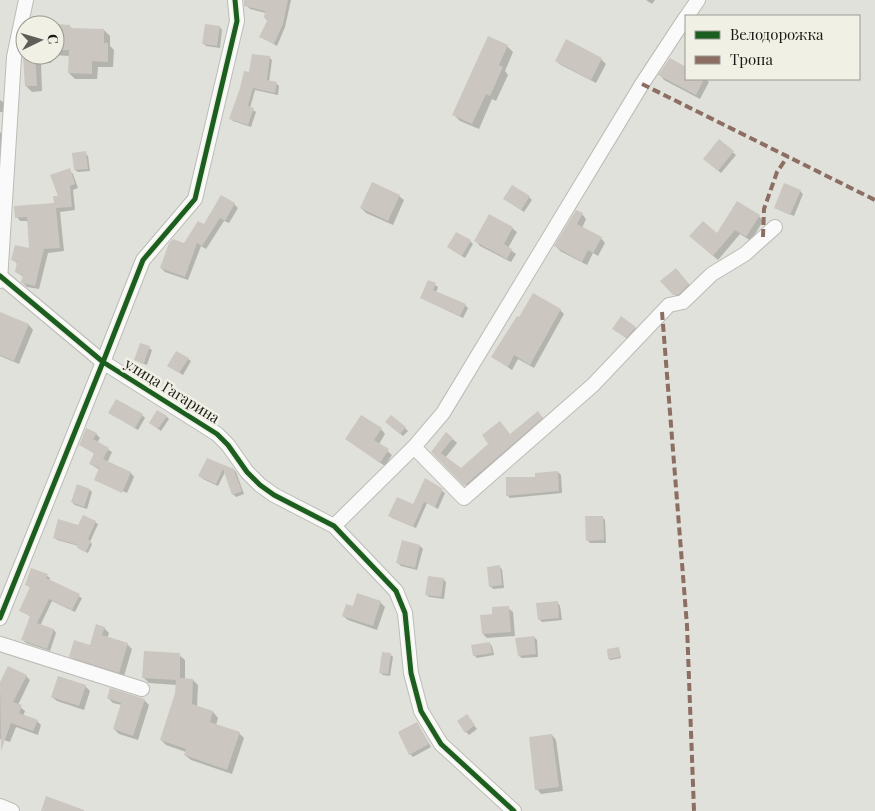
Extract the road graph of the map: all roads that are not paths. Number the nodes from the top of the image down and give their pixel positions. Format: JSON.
{"nodes":[{"id":1,"x":26,"y":0,"type":"edge"},
{"id":2,"x":235,"y":0,"type":"edge"},
{"id":3,"x":698,"y":0,"type":"edge"},
{"id":4,"x":688,"y":15,"type":"edge"},
{"id":5,"x":685,"y":20,"type":"edge"},
{"id":6,"x":775,"y":227,"type":"dead end"},
{"id":7,"x":0,"y":278,"type":"edge"},
{"id":8,"x":103,"y":362,"type":"junction"},
{"id":9,"x":414,"y":447,"type":"junction"},
{"id":10,"x":334,"y":526,"type":"junction"},
{"id":11,"x":0,"y":618,"type":"edge"},
{"id":12,"x":0,"y":644,"type":"edge"},
{"id":13,"x":142,"y":689,"type":"dead end"},
{"id":14,"x":0,"y":806,"type":"edge"},
{"id":15,"x":12,"y":811,"type":"edge"},
{"id":16,"x":514,"y":811,"type":"edge"}],
"edges":[{"from":1,"to":7,"type":"street"},
{"from":2,"to":8,"type":"street"},
{"from":3,"to":4,"type":"street"},
{"from":5,"to":9,"type":"street"},
{"from":6,"to":9,"type":"street"},
{"from":7,"to":8,"type":"street","name":"улица Гагарина"},
{"from":8,"to":10,"type":"street","name":"улица Гагарина"},
{"from":8,"to":11,"type":"street"},
{"from":9,"to":10,"type":"street"},
{"from":10,"to":16,"type":"street","name":"улица Гагарина"},
{"from":12,"to":13,"type":"street"},
{"from":14,"to":15,"type":"street"}]}
